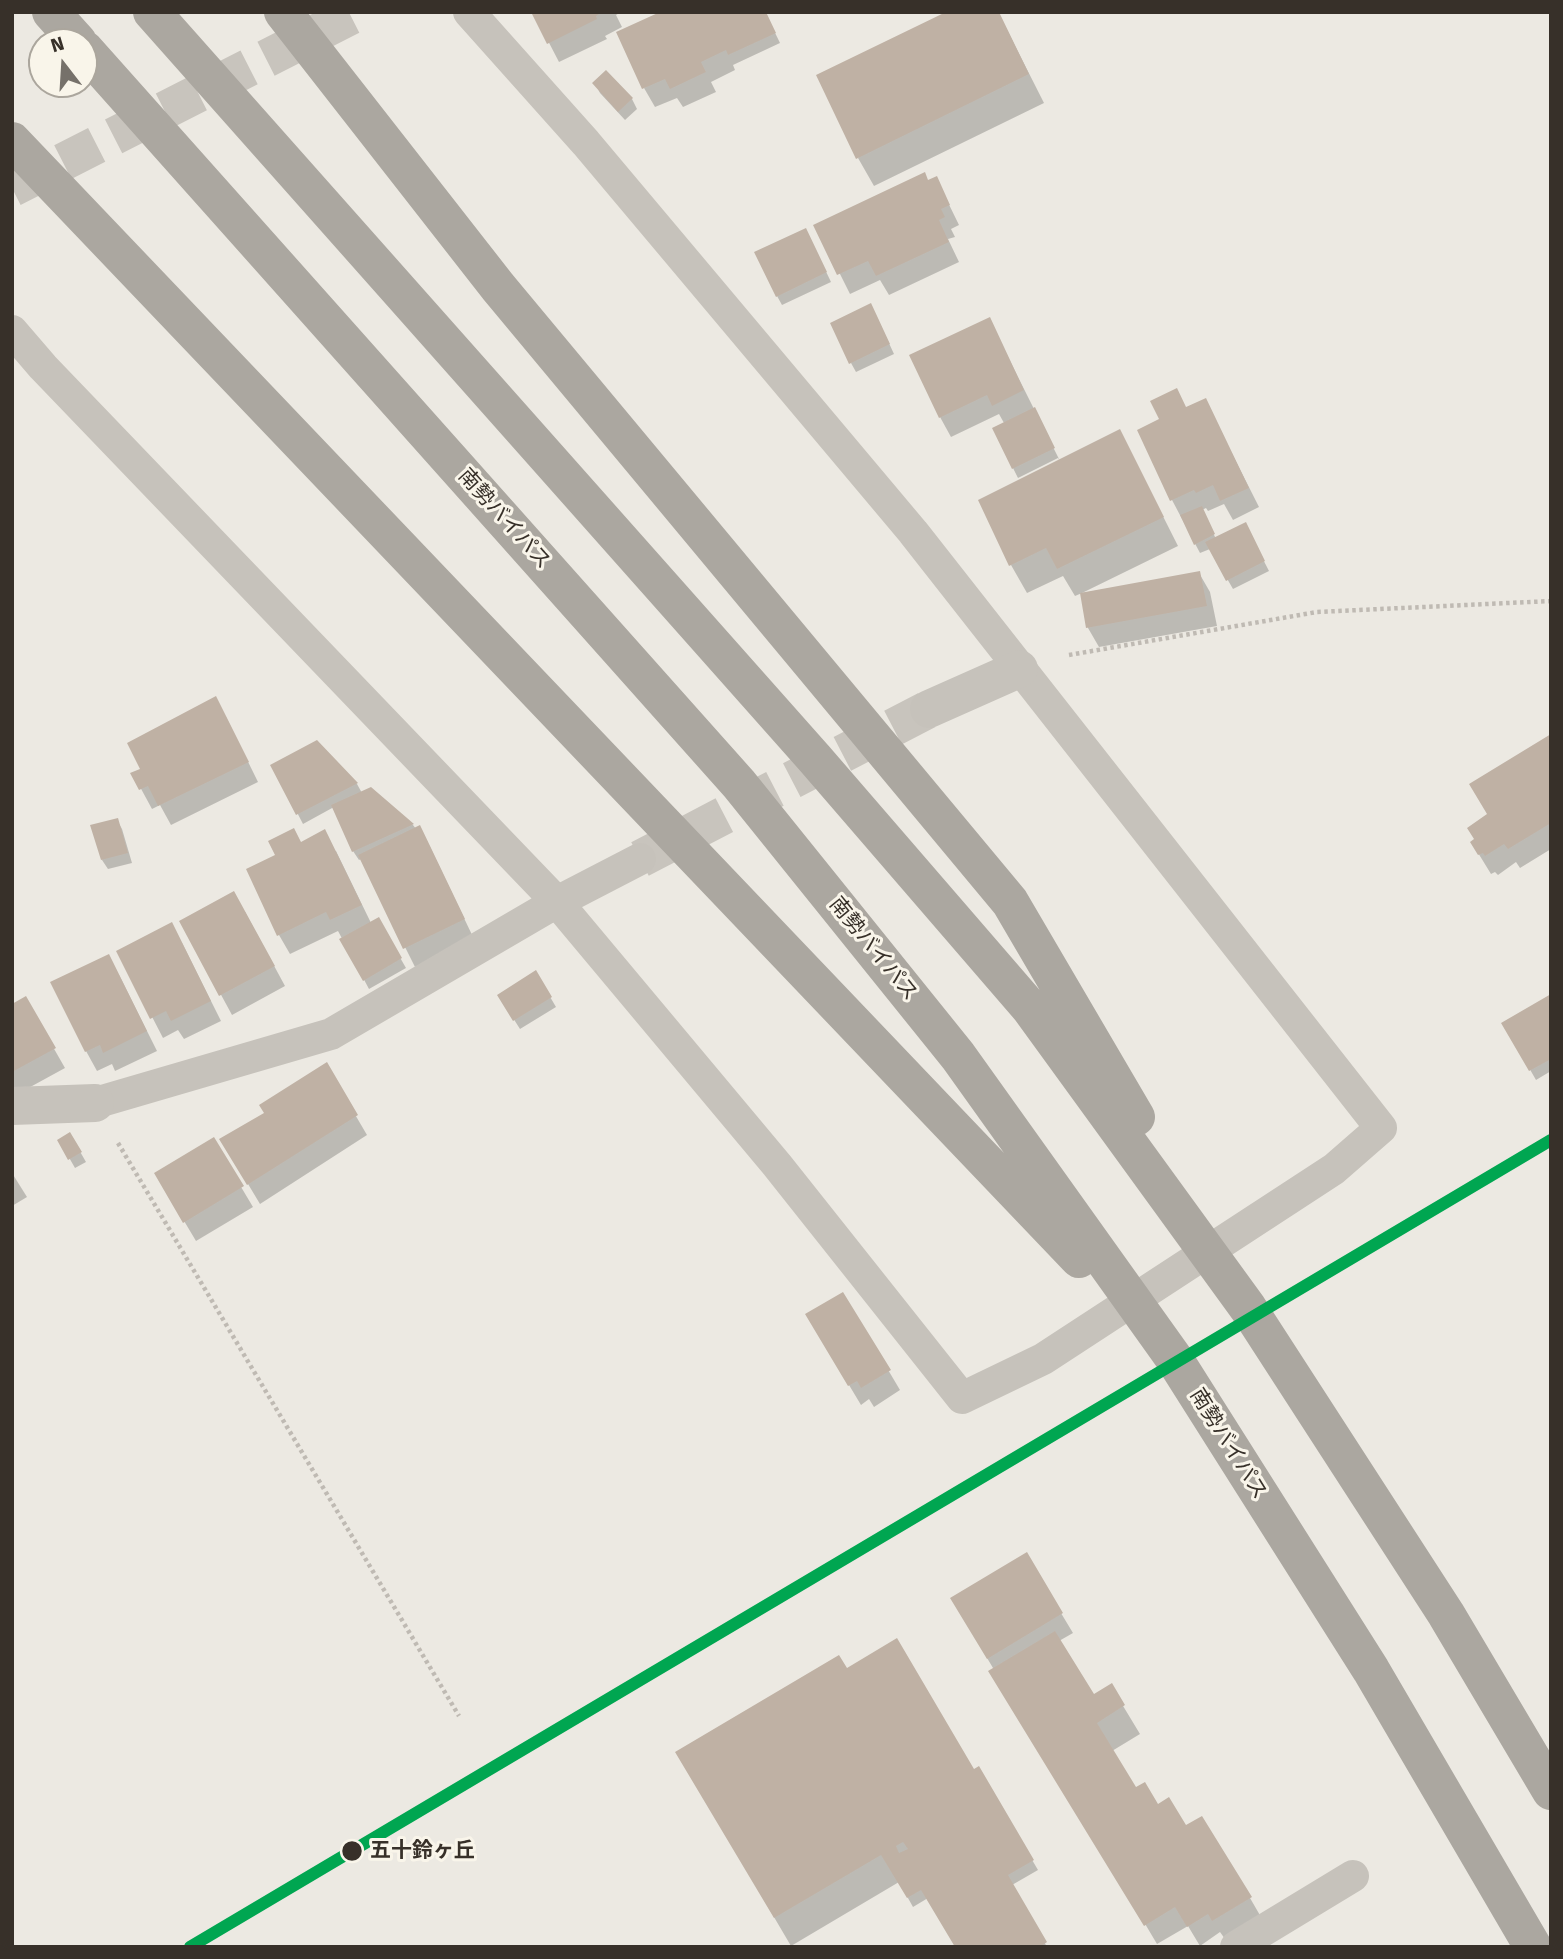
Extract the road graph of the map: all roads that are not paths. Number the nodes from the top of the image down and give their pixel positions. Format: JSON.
{"nodes":[{"id":1,"x":51,"y":12,"type":"edge"},
{"id":2,"x":152,"y":12,"type":"edge"},
{"id":3,"x":283,"y":12,"type":"edge"},
{"id":4,"x":469,"y":12,"type":"edge"},
{"id":5,"x":65,"y":28,"type":"edge"},
{"id":6,"x":98,"y":65,"type":"edge"},
{"id":7,"x":12,"y":141,"type":"edge"},
{"id":8,"x":12,"y":331,"type":"edge"},
{"id":9,"x":1018,"y":669,"type":"junction"},
{"id":10,"x":929,"y":709,"type":"tunnel mouth"},
{"id":11,"x":639,"y":859,"type":"tunnel mouth"},
{"id":12,"x":557,"y":902,"type":"junction"},
{"id":13,"x":95,"y":1103,"type":"joint"},
{"id":14,"x":12,"y":1107,"type":"edge"},
{"id":15,"x":1248,"y":1308,"type":"junction"},
{"id":16,"x":1173,"y":1357,"type":"junction"},
{"id":17,"x":1551,"y":1791,"type":"edge"},
{"id":18,"x":1353,"y":1876,"type":"dead end"},
{"id":19,"x":1236,"y":1947,"type":"edge"},
{"id":20,"x":1533,"y":1947,"type":"edge"}],
"edges":[{"from":1,"to":5,"type":"highway"},
{"from":2,"to":15,"type":"highway"},
{"from":3,"to":15,"type":"highway"},
{"from":4,"to":9,"type":"lane"},
{"from":6,"to":16,"type":"highway","name":"南勢バイパス"},
{"from":7,"to":16,"type":"highway"},
{"from":8,"to":12,"type":"lane"},
{"from":9,"to":10,"type":"street"},
{"from":9,"to":12,"type":"lane"},
{"from":11,"to":12,"type":"lane"},
{"from":12,"to":13,"type":"lane"},
{"from":13,"to":14,"type":"street"},
{"from":15,"to":17,"type":"highway"},
{"from":16,"to":20,"type":"highway","name":"南勢バイパス"},
{"from":18,"to":19,"type":"lane"}]}
